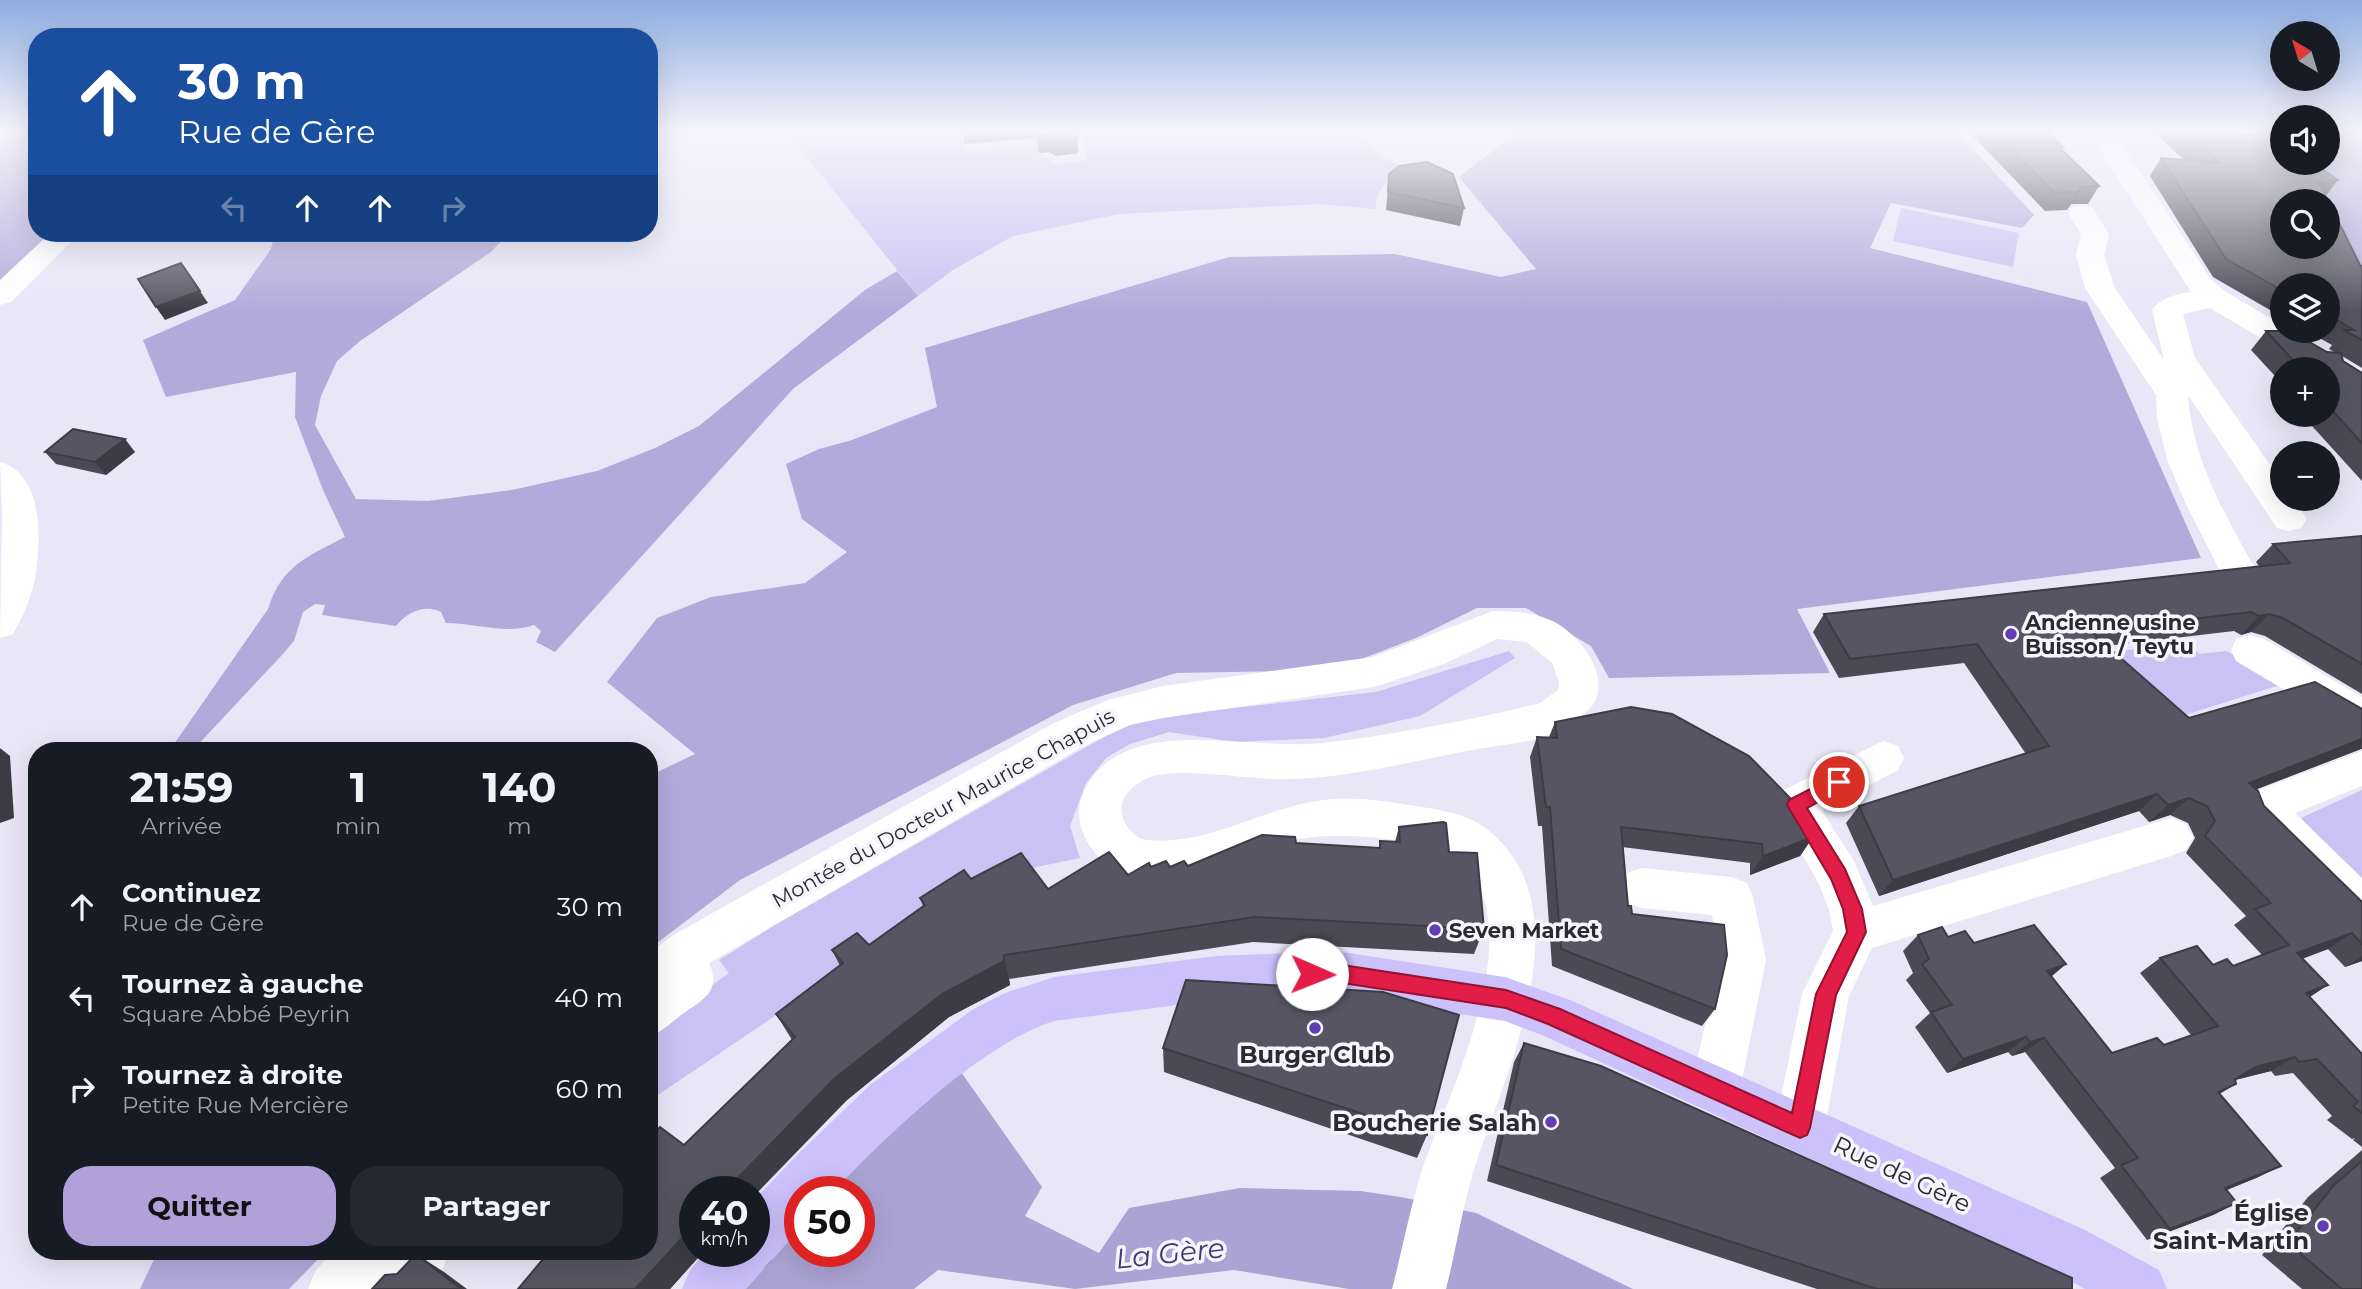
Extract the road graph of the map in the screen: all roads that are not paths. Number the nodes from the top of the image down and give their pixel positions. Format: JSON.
{"nodes":[{"id":1,"x":2138,"y":191,"type":"edge"},
{"id":2,"x":2081,"y":214,"type":"edge"},
{"id":3,"x":57,"y":242,"type":"edge"},
{"id":4,"x":0,"y":296,"type":"edge"},
{"id":5,"x":2215,"y":298,"type":"junction"},
{"id":6,"x":2180,"y":359,"type":"junction"},
{"id":7,"x":2362,"y":385,"type":"edge"},
{"id":8,"x":2172,"y":395,"type":"junction"},
{"id":9,"x":0,"y":474,"type":"edge"},
{"id":10,"x":2288,"y":519,"type":"dead end"},
{"id":11,"x":2236,"y":567,"type":"edge"},
{"id":12,"x":0,"y":624,"type":"edge"},
{"id":13,"x":2250,"y":650,"type":"dead end"},
{"id":14,"x":2362,"y":717,"type":"edge"},
{"id":15,"x":1883,"y":758,"type":"dead end"},
{"id":16,"x":2362,"y":768,"type":"edge"},
{"id":17,"x":2171,"y":837,"type":"dead end"},
{"id":18,"x":1642,"y":888,"type":"dead end"},
{"id":19,"x":2362,"y":908,"type":"edge"},
{"id":20,"x":1856,"y":932,"type":"junction"},
{"id":21,"x":689,"y":950,"type":"junction"},
{"id":22,"x":658,"y":975,"type":"edge"},
{"id":23,"x":1506,"y":999,"type":"junction"},
{"id":24,"x":658,"y":1005,"type":"edge"},
{"id":25,"x":1715,"y":1090,"type":"junction"},
{"id":26,"x":1800,"y":1128,"type":"junction"},
{"id":27,"x":770,"y":1222,"type":"edge"},
{"id":28,"x":363,"y":1260,"type":"edge"},
{"id":29,"x":414,"y":1260,"type":"edge"},
{"id":30,"x":729,"y":1267,"type":"edge"},
{"id":31,"x":335,"y":1289,"type":"edge"},
{"id":32,"x":387,"y":1289,"type":"edge"},
{"id":33,"x":709,"y":1289,"type":"edge"},
{"id":34,"x":1419,"y":1289,"type":"edge"},
{"id":35,"x":2140,"y":1289,"type":"edge"}],
"edges":[{"from":1,"to":5,"type":"street"},
{"from":2,"to":8,"type":"street"},
{"from":3,"to":4,"type":"street"},
{"from":5,"to":6,"type":"street"},
{"from":5,"to":7,"type":"street"},
{"from":6,"to":8,"type":"street"},
{"from":6,"to":10,"type":"street"},
{"from":8,"to":11,"type":"street"},
{"from":9,"to":12,"type":"street"},
{"from":13,"to":14,"type":"street"},
{"from":15,"to":20,"type":"street"},
{"from":16,"to":19,"type":"street"},
{"from":17,"to":20,"type":"street"},
{"from":18,"to":25,"type":"street"},
{"from":20,"to":26,"type":"street"},
{"from":21,"to":22,"type":"street","name":"Montée du Docteur Maurice Chapuis"},
{"from":21,"to":23,"type":"street","name":"Montée du Docteur Maurice Chapuis"},
{"from":21,"to":24,"type":"street"},
{"from":23,"to":25,"type":"main road","name":"Rue de Gère"},
{"from":23,"to":27,"type":"main road","name":"Rue de Gère"},
{"from":23,"to":34,"type":"street"},
{"from":25,"to":26,"type":"main road","name":"Rue de Gère"},
{"from":26,"to":35,"type":"main road","name":"Rue de Gère"},
{"from":28,"to":31,"type":"street"},
{"from":29,"to":32,"type":"street"},
{"from":30,"to":33,"type":"main road"}]}
